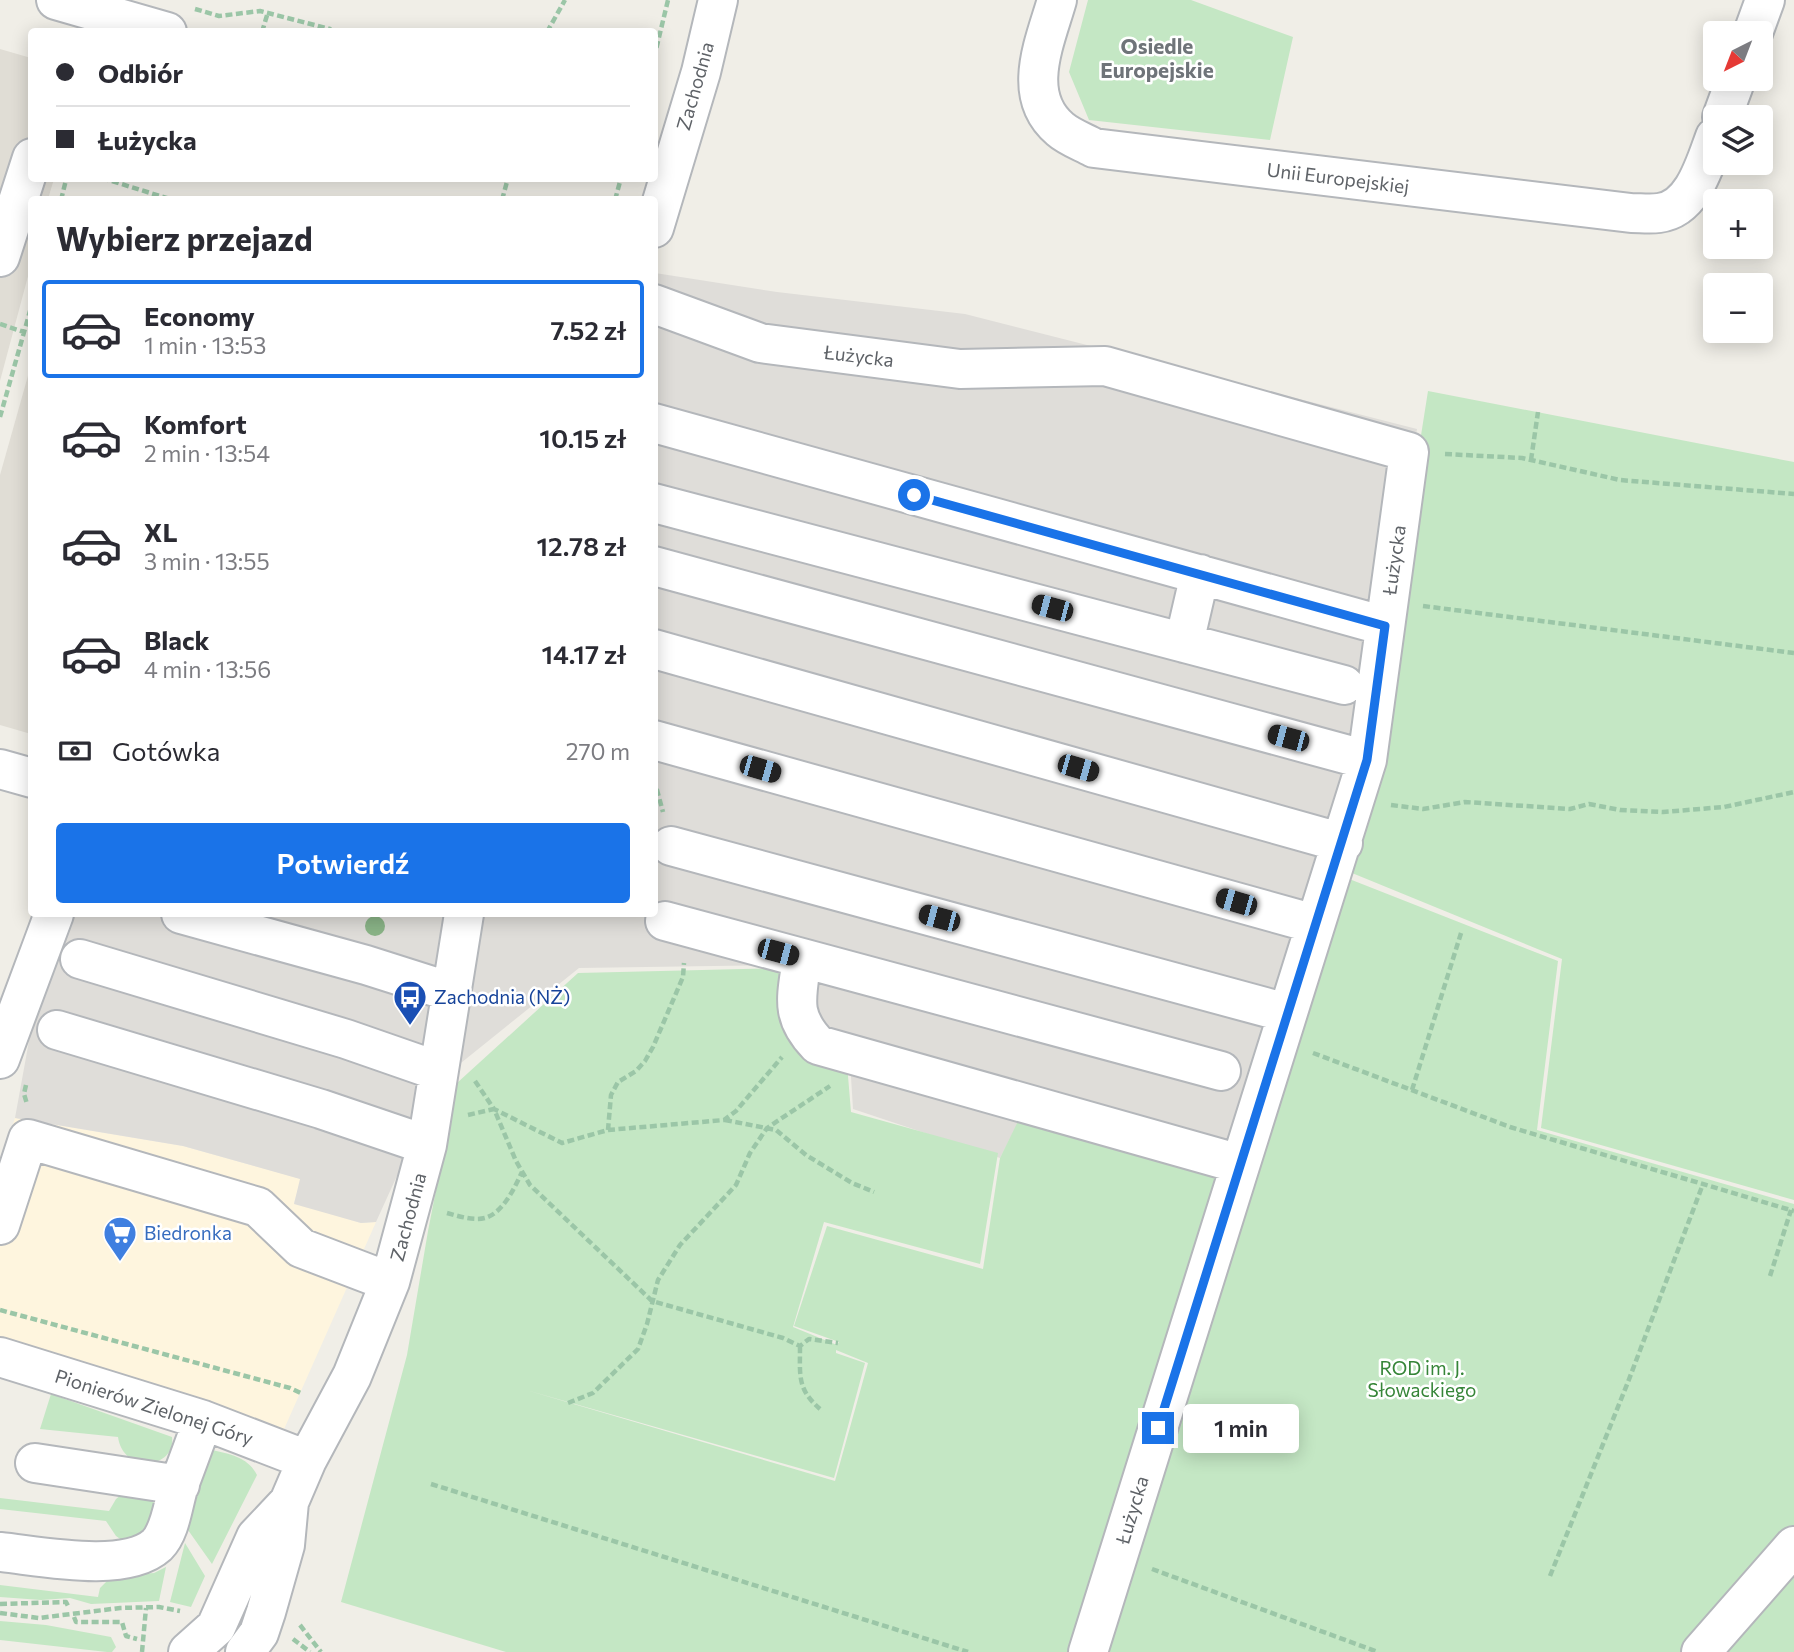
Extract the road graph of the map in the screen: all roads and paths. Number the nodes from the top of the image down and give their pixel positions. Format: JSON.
{"nodes":[{"id":1,"x":565,"y":0,"type":"edge"},
{"id":2,"x":668,"y":0,"type":"edge"},
{"id":3,"x":718,"y":0,"type":"edge"},
{"id":4,"x":1057,"y":0,"type":"edge"},
{"id":5,"x":1765,"y":0,"type":"edge"},
{"id":6,"x":268,"y":12,"type":"junction"},
{"id":7,"x":69,"y":13,"type":"edge"},
{"id":8,"x":180,"y":20,"type":"edge"},
{"id":9,"x":1757,"y":21,"type":"edge"},
{"id":10,"x":263,"y":28,"type":"edge"},
{"id":11,"x":326,"y":28,"type":"edge"},
{"id":12,"x":549,"y":28,"type":"edge"},
{"id":13,"x":658,"y":41,"type":"edge"},
{"id":14,"x":662,"y":169,"type":"edge"},
{"id":15,"x":1703,"y":170,"type":"edge"},
{"id":16,"x":28,"y":171,"type":"edge"},
{"id":17,"x":114,"y":182,"type":"edge"},
{"id":18,"x":155,"y":196,"type":"edge"},
{"id":19,"x":658,"y":198,"type":"edge"},
{"id":20,"x":0,"y":257,"type":"edge"},
{"id":21,"x":658,"y":305,"type":"edge"},
{"id":22,"x":28,"y":318,"type":"edge"},
{"id":23,"x":0,"y":324,"type":"edge"},
{"id":24,"x":24,"y":332,"type":"junction"},
{"id":25,"x":1538,"y":412,"type":"dead end"},
{"id":26,"x":0,"y":417,"type":"edge"},
{"id":27,"x":658,"y":424,"type":"edge"},
{"id":28,"x":1409,"y":452,"type":"junction"},
{"id":29,"x":1531,"y":460,"type":"junction"},
{"id":30,"x":1794,"y":494,"type":"edge"},
{"id":31,"x":658,"y":504,"type":"edge"},
{"id":32,"x":658,"y":567,"type":"edge"},
{"id":33,"x":1200,"y":574,"type":"junction"},
{"id":34,"x":1387,"y":614,"type":"junction"},
{"id":35,"x":1184,"y":643,"type":"junction"},
{"id":36,"x":658,"y":650,"type":"edge"},
{"id":37,"x":1794,"y":653,"type":"edge"},
{"id":38,"x":1345,"y":685,"type":"dead end"},
{"id":39,"x":658,"y":741,"type":"edge"},
{"id":40,"x":0,"y":769,"type":"edge"},
{"id":41,"x":28,"y":777,"type":"edge"},
{"id":42,"x":1362,"y":777,"type":"junction"},
{"id":43,"x":1794,"y":792,"type":"edge"},
{"id":44,"x":1343,"y":843,"type":"junction"},
{"id":45,"x":671,"y":846,"type":"dead end"},
{"id":46,"x":53,"y":917,"type":"edge"},
{"id":47,"x":192,"y":917,"type":"edge"},
{"id":48,"x":464,"y":917,"type":"edge"},
{"id":49,"x":665,"y":921,"type":"dead end"},
{"id":50,"x":1315,"y":924,"type":"junction"},
{"id":51,"x":1462,"y":930,"type":"dead end"},
{"id":52,"x":684,"y":958,"type":"dead end"},
{"id":53,"x":802,"y":958,"type":"junction"},
{"id":54,"x":80,"y":959,"type":"dead end"},
{"id":55,"x":451,"y":992,"type":"junction"},
{"id":56,"x":1283,"y":1027,"type":"junction"},
{"id":57,"x":57,"y":1030,"type":"dead end"},
{"id":58,"x":807,"y":1034,"type":"junction"},
{"id":59,"x":858,"y":1056,"type":"junction"},
{"id":60,"x":0,"y":1059,"type":"edge"},
{"id":61,"x":1221,"y":1071,"type":"dead end"},
{"id":62,"x":455,"y":1074,"type":"junction"},
{"id":63,"x":1412,"y":1090,"type":"junction"},
{"id":64,"x":494,"y":1109,"type":"junction"},
{"id":65,"x":724,"y":1120,"type":"junction"},
{"id":66,"x":767,"y":1128,"type":"junction"},
{"id":67,"x":608,"y":1130,"type":"junction"},
{"id":68,"x":427,"y":1145,"type":"junction"},
{"id":69,"x":1240,"y":1164,"type":"junction"},
{"id":70,"x":522,"y":1171,"type":"junction"},
{"id":71,"x":1703,"y":1184,"type":"junction"},
{"id":72,"x":874,"y":1192,"type":"dead end"},
{"id":73,"x":412,"y":1206,"type":"junction"},
{"id":74,"x":1792,"y":1210,"type":"edge"},
{"id":75,"x":0,"y":1225,"type":"edge"},
{"id":76,"x":1770,"y":1276,"type":"dead end"},
{"id":77,"x":390,"y":1282,"type":"junction"},
{"id":78,"x":652,"y":1301,"type":"junction"},
{"id":79,"x":0,"y":1310,"type":"edge"},
{"id":80,"x":838,"y":1343,"type":"dead end"},
{"id":81,"x":800,"y":1346,"type":"junction"},
{"id":82,"x":0,"y":1357,"type":"edge"},
{"id":83,"x":290,"y":1388,"type":"dead end"},
{"id":84,"x":568,"y":1403,"type":"dead end"},
{"id":85,"x":820,"y":1409,"type":"dead end"},
{"id":86,"x":204,"y":1420,"type":"junction"},
{"id":87,"x":307,"y":1460,"type":"junction"},
{"id":88,"x":35,"y":1464,"type":"dead end"},
{"id":89,"x":431,"y":1484,"type":"dead end"},
{"id":90,"x":180,"y":1485,"type":"junction"},
{"id":91,"x":289,"y":1502,"type":"junction"},
{"id":92,"x":0,"y":1552,"type":"edge"},
{"id":93,"x":1118,"y":1556,"type":"junction"},
{"id":94,"x":1787,"y":1564,"type":"edge"},
{"id":95,"x":1550,"y":1576,"type":"dead end"},
{"id":96,"x":0,"y":1604,"type":"edge"},
{"id":97,"x":146,"y":1607,"type":"junction"},
{"id":98,"x":69,"y":1608,"type":"dead end"},
{"id":99,"x":0,"y":1614,"type":"edge"},
{"id":100,"x":74,"y":1617,"type":"dead end"},
{"id":101,"x":217,"y":1633,"type":"edge"},
{"id":102,"x":267,"y":1638,"type":"edge"},
{"id":103,"x":137,"y":1639,"type":"dead end"},
{"id":104,"x":142,"y":1652,"type":"edge"},
{"id":105,"x":188,"y":1652,"type":"edge"},
{"id":106,"x":310,"y":1652,"type":"edge"},
{"id":107,"x":321,"y":1652,"type":"edge"},
{"id":108,"x":968,"y":1652,"type":"edge"},
{"id":109,"x":1088,"y":1652,"type":"edge"},
{"id":110,"x":1378,"y":1652,"type":"edge"},
{"id":111,"x":1701,"y":1652,"type":"edge"}],
"edges":[{"from":1,"to":12,"type":"path"},
{"from":2,"to":13,"type":"path"},
{"from":3,"to":14,"type":"street","name":"Zachodnia"},
{"from":4,"to":15,"type":"street","name":"Unii Europejskiej"},
{"from":5,"to":9,"type":"street"},
{"from":6,"to":8,"type":"path"},
{"from":6,"to":10,"type":"path"},
{"from":6,"to":11,"type":"path"},
{"from":7,"to":8,"type":"street"},
{"from":14,"to":19,"type":"street","name":"Zachodnia"},
{"from":16,"to":20,"type":"street"},
{"from":17,"to":18,"type":"path"},
{"from":21,"to":28,"type":"street","name":"Łużycka"},
{"from":22,"to":24,"type":"path"},
{"from":23,"to":24,"type":"path"},
{"from":24,"to":26,"type":"path"},
{"from":25,"to":29,"type":"path"},
{"from":27,"to":33,"type":"street"},
{"from":28,"to":29,"type":"path"},
{"from":28,"to":34,"type":"street","name":"Łużycka"},
{"from":29,"to":30,"type":"path"},
{"from":31,"to":35,"type":"street"},
{"from":32,"to":42,"type":"street"},
{"from":33,"to":34,"type":"street"},
{"from":33,"to":35,"type":"street"},
{"from":34,"to":37,"type":"path"},
{"from":34,"to":42,"type":"street","name":"Łużycka"},
{"from":35,"to":38,"type":"street"},
{"from":36,"to":44,"type":"street"},
{"from":39,"to":50,"type":"street"},
{"from":40,"to":41,"type":"street"},
{"from":42,"to":43,"type":"path"},
{"from":42,"to":44,"type":"street","name":"Łużycka"},
{"from":44,"to":50,"type":"street","name":"Łużycka"},
{"from":45,"to":56,"type":"street"},
{"from":46,"to":60,"type":"street"},
{"from":47,"to":55,"type":"street"},
{"from":48,"to":55,"type":"street","name":"Zachodnia"},
{"from":49,"to":53,"type":"street"},
{"from":50,"to":56,"type":"street","name":"Łużycka"},
{"from":51,"to":63,"type":"path"},
{"from":52,"to":67,"type":"path"},
{"from":53,"to":58,"type":"street"},
{"from":53,"to":61,"type":"street"},
{"from":54,"to":62,"type":"street"},
{"from":55,"to":62,"type":"street","name":"Zachodnia"},
{"from":56,"to":63,"type":"path"},
{"from":56,"to":69,"type":"street","name":"Łużycka"},
{"from":57,"to":68,"type":"street"},
{"from":58,"to":59,"type":"street"},
{"from":58,"to":65,"type":"path"},
{"from":59,"to":66,"type":"path"},
{"from":59,"to":69,"type":"street"},
{"from":62,"to":64,"type":"path"},
{"from":62,"to":68,"type":"street","name":"Zachodnia"},
{"from":63,"to":71,"type":"path"},
{"from":64,"to":67,"type":"path"},
{"from":64,"to":70,"type":"path"},
{"from":65,"to":66,"type":"path"},
{"from":65,"to":67,"type":"path"},
{"from":66,"to":72,"type":"path"},
{"from":66,"to":78,"type":"path"},
{"from":68,"to":73,"type":"street","name":"Zachodnia"},
{"from":69,"to":93,"type":"street","name":"Łużycka"},
{"from":70,"to":73,"type":"path"},
{"from":70,"to":78,"type":"path"},
{"from":71,"to":74,"type":"path"},
{"from":71,"to":95,"type":"path"},
{"from":73,"to":77,"type":"street","name":"Zachodnia"},
{"from":74,"to":76,"type":"path"},
{"from":75,"to":77,"type":"street"},
{"from":77,"to":87,"type":"street","name":"Zachodnia"},
{"from":78,"to":81,"type":"path"},
{"from":78,"to":84,"type":"path"},
{"from":79,"to":83,"type":"path"},
{"from":80,"to":81,"type":"path"},
{"from":81,"to":85,"type":"path"},
{"from":82,"to":86,"type":"street","name":"Pionierów Zielonej Góry"},
{"from":86,"to":87,"type":"street","name":"Pionierów Zielonej Góry"},
{"from":86,"to":90,"type":"street"},
{"from":87,"to":91,"type":"street","name":"Zachodnia"},
{"from":88,"to":90,"type":"street"},
{"from":89,"to":108,"type":"path"},
{"from":90,"to":92,"type":"street"},
{"from":91,"to":101,"type":"street"},
{"from":91,"to":102,"type":"street"},
{"from":93,"to":109,"type":"street","name":"Łużycka"},
{"from":93,"to":110,"type":"path"},
{"from":94,"to":111,"type":"street"},
{"from":96,"to":98,"type":"path"},
{"from":97,"to":99,"type":"path"},
{"from":97,"to":101,"type":"path"},
{"from":97,"to":104,"type":"path"},
{"from":100,"to":103,"type":"path"},
{"from":101,"to":105,"type":"street"},
{"from":102,"to":106,"type":"path"},
{"from":102,"to":107,"type":"path"}]}
